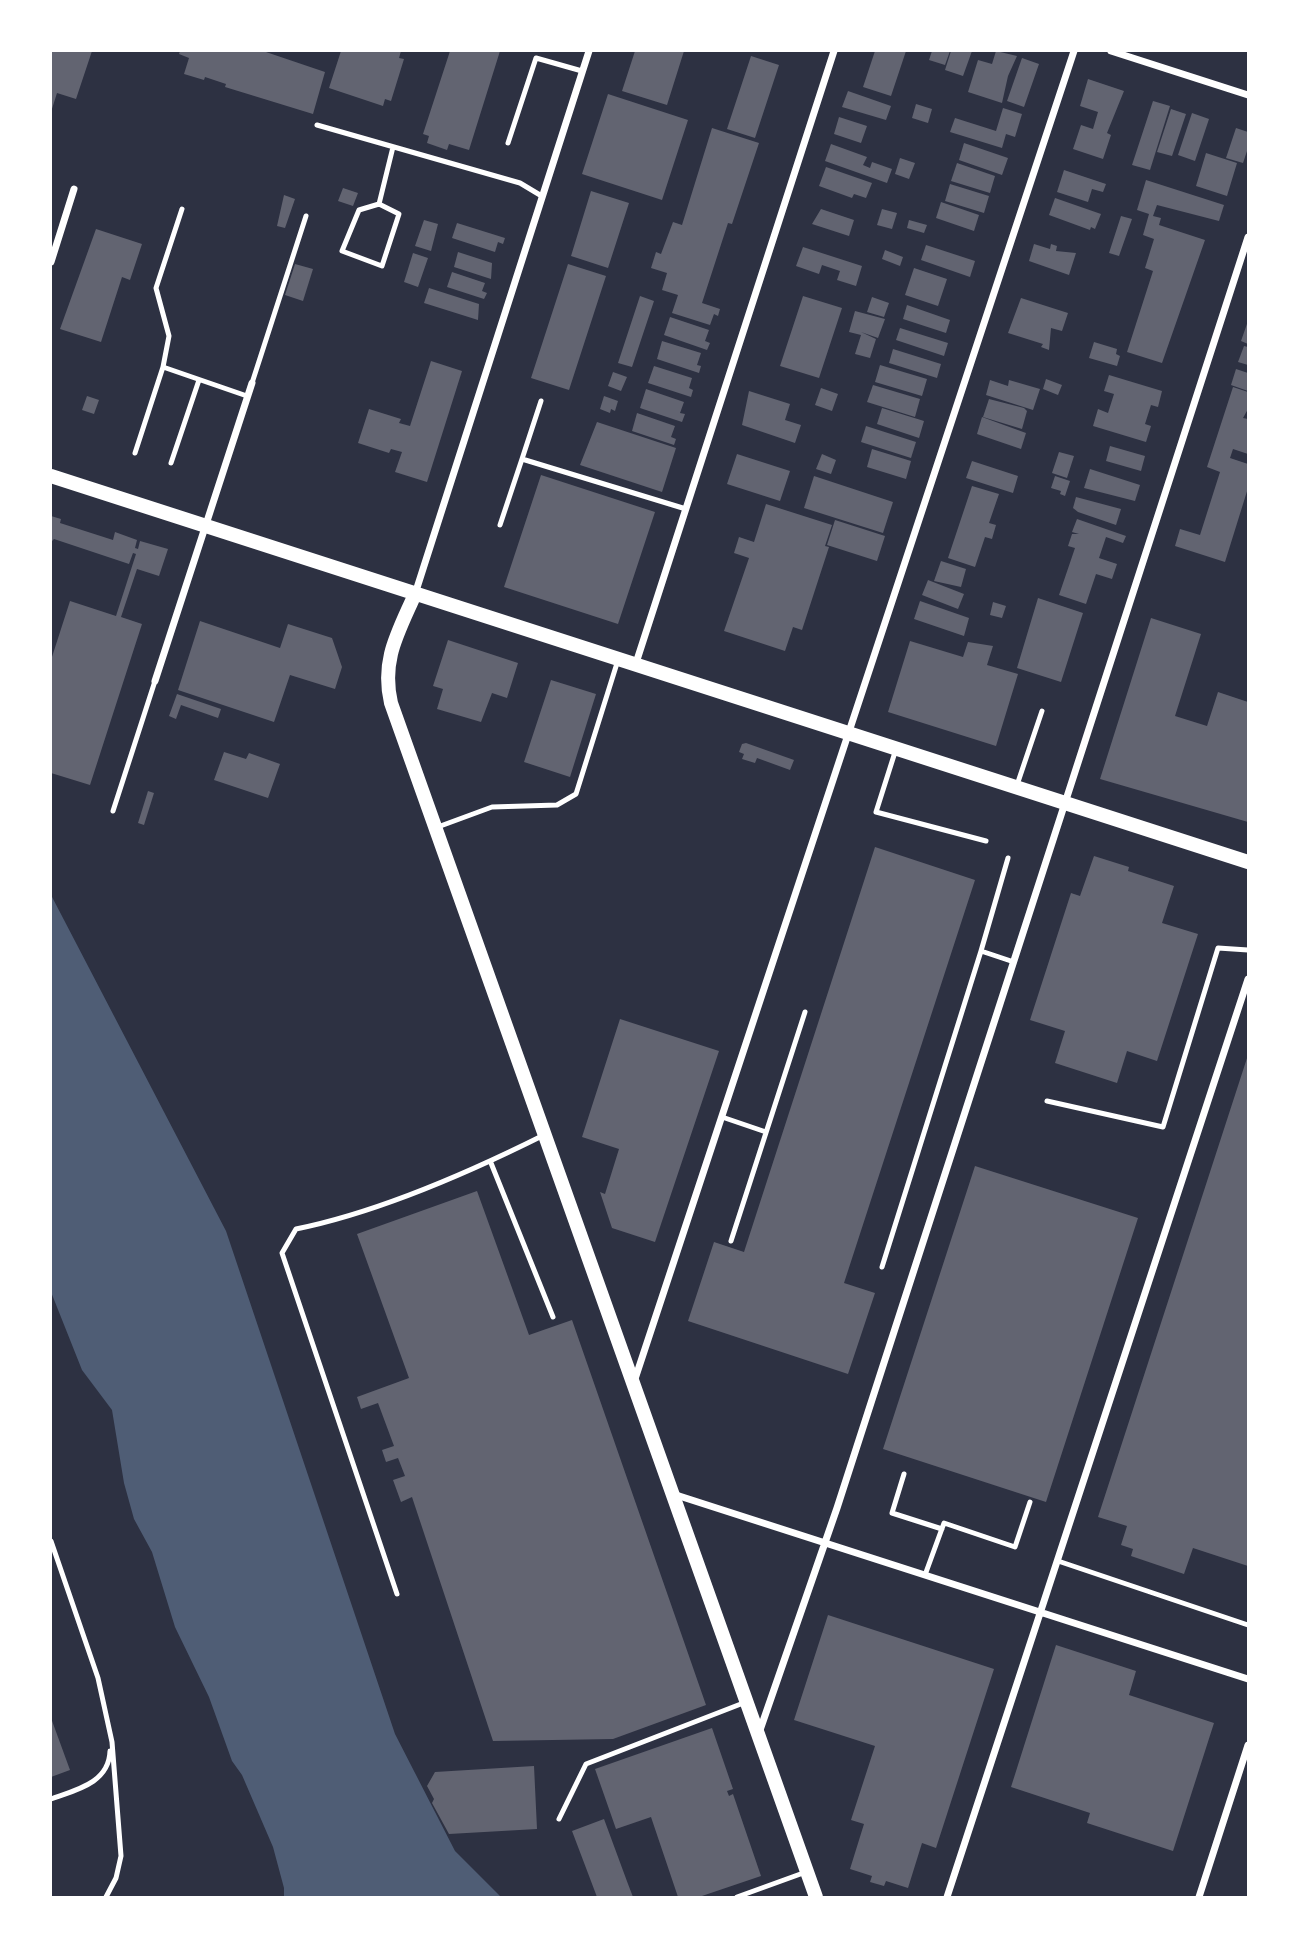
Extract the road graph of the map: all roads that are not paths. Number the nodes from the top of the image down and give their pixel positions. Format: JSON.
{"nodes":[{"id":1,"x":538,"y":51,"type":"edge"},
{"id":2,"x":589,"y":51,"type":"edge"},
{"id":3,"x":834,"y":51,"type":"edge"},
{"id":4,"x":1074,"y":51,"type":"edge"},
{"id":5,"x":1111,"y":51,"type":"edge"},
{"id":6,"x":536,"y":58,"type":"junction"},
{"id":7,"x":582,"y":71,"type":"junction"},
{"id":8,"x":1248,"y":95,"type":"edge"},
{"id":9,"x":317,"y":125,"type":"dead end"},
{"id":10,"x":508,"y":143,"type":"dead end"},
{"id":11,"x":393,"y":147,"type":"junction"},
{"id":12,"x":74,"y":189,"type":"dead end"},
{"id":13,"x":540,"y":195,"type":"junction"},
{"id":14,"x":379,"y":204,"type":"junction"},
{"id":15,"x":182,"y":209,"type":"dead end"},
{"id":16,"x":306,"y":216,"type":"dead end"},
{"id":17,"x":1248,"y":237,"type":"edge"},
{"id":18,"x":51,"y":261,"type":"edge"},
{"id":19,"x":163,"y":367,"type":"junction"},
{"id":20,"x":199,"y":380,"type":"junction"},
{"id":21,"x":251,"y":383,"type":"joint"},
{"id":22,"x":247,"y":396,"type":"junction"},
{"id":23,"x":541,"y":401,"type":"dead end"},
{"id":24,"x":135,"y":453,"type":"dead end"},
{"id":25,"x":522,"y":458,"type":"junction"},
{"id":26,"x":172,"y":463,"type":"dead end"},
{"id":27,"x":51,"y":476,"type":"edge"},
{"id":28,"x":686,"y":509,"type":"junction"},
{"id":29,"x":499,"y":525,"type":"dead end"},
{"id":30,"x":205,"y":527,"type":"junction"},
{"id":31,"x":415,"y":594,"type":"junction"},
{"id":32,"x":619,"y":657,"type":"junction"},
{"id":33,"x":636,"y":663,"type":"junction"},
{"id":34,"x":155,"y":681,"type":"joint"},
{"id":35,"x":1042,"y":711,"type":"dead end"},
{"id":36,"x":849,"y":735,"type":"junction"},
{"id":37,"x":896,"y":750,"type":"junction"},
{"id":38,"x":1016,"y":789,"type":"junction"},
{"id":39,"x":1065,"y":804,"type":"junction"},
{"id":40,"x":113,"y":811,"type":"dead end"},
{"id":41,"x":435,"y":828,"type":"junction"},
{"id":42,"x":986,"y":841,"type":"dead end"},
{"id":43,"x":1008,"y":858,"type":"dead end"},
{"id":44,"x":1248,"y":862,"type":"edge"},
{"id":45,"x":1248,"y":950,"type":"edge"},
{"id":46,"x":981,"y":951,"type":"junction"},
{"id":47,"x":1014,"y":962,"type":"junction"},
{"id":48,"x":1248,"y":979,"type":"edge"},
{"id":49,"x":804,"y":1012,"type":"dead end"},
{"id":50,"x":1047,"y":1101,"type":"dead end"},
{"id":51,"x":722,"y":1117,"type":"junction"},
{"id":52,"x":766,"y":1132,"type":"junction"},
{"id":53,"x":544,"y":1135,"type":"junction"},
{"id":54,"x":491,"y":1163,"type":"junction"},
{"id":55,"x":731,"y":1241,"type":"dead end"},
{"id":56,"x":882,"y":1267,"type":"dead end"},
{"id":57,"x":553,"y":1317,"type":"dead end"},
{"id":58,"x":632,"y":1386,"type":"junction"},
{"id":59,"x":905,"y":1474,"type":"dead end"},
{"id":60,"x":673,"y":1494,"type":"junction"},
{"id":61,"x":1030,"y":1502,"type":"dead end"},
{"id":62,"x":942,"y":1529,"type":"junction"},
{"id":63,"x":51,"y":1541,"type":"edge"},
{"id":64,"x":825,"y":1543,"type":"junction"},
{"id":65,"x":51,"y":1551,"type":"edge"},
{"id":66,"x":1058,"y":1561,"type":"junction"},
{"id":67,"x":925,"y":1575,"type":"junction"},
{"id":68,"x":397,"y":1594,"type":"dead end"},
{"id":69,"x":1040,"y":1612,"type":"junction"},
{"id":70,"x":1248,"y":1625,"type":"edge"},
{"id":71,"x":1248,"y":1679,"type":"edge"},
{"id":72,"x":746,"y":1702,"type":"junction"},
{"id":73,"x":758,"y":1735,"type":"junction"},
{"id":74,"x":1248,"y":1745,"type":"edge"},
{"id":75,"x":51,"y":1799,"type":"edge"},
{"id":76,"x":559,"y":1819,"type":"dead end"},
{"id":77,"x":807,"y":1872,"type":"junction"},
{"id":78,"x":106,"y":1897,"type":"edge"},
{"id":79,"x":737,"y":1897,"type":"edge"},
{"id":80,"x":816,"y":1897,"type":"edge"},
{"id":81,"x":947,"y":1897,"type":"edge"},
{"id":82,"x":1199,"y":1897,"type":"edge"}],
"edges":[{"from":1,"to":6,"type":"lane"},
{"from":2,"to":7,"type":"street"},
{"from":3,"to":28,"type":"street"},
{"from":4,"to":36,"type":"street"},
{"from":5,"to":8,"type":"street"},
{"from":6,"to":7,"type":"lane"},
{"from":6,"to":10,"type":"lane"},
{"from":7,"to":13,"type":"street"},
{"from":9,"to":11,"type":"lane"},
{"from":11,"to":13,"type":"lane"},
{"from":11,"to":14,"type":"lane"},
{"from":12,"to":18,"type":"street"},
{"from":13,"to":31,"type":"street"},
{"from":14,"to":14,"type":"lane"},
{"from":15,"to":19,"type":"lane"},
{"from":16,"to":21,"type":"lane"},
{"from":17,"to":39,"type":"street"},
{"from":19,"to":20,"type":"lane"},
{"from":19,"to":24,"type":"lane"},
{"from":20,"to":22,"type":"lane"},
{"from":20,"to":26,"type":"lane"},
{"from":21,"to":22,"type":"street"},
{"from":22,"to":30,"type":"street"},
{"from":23,"to":25,"type":"lane"},
{"from":25,"to":28,"type":"lane"},
{"from":25,"to":29,"type":"lane"},
{"from":27,"to":30,"type":"main road"},
{"from":28,"to":33,"type":"street"},
{"from":30,"to":31,"type":"main road"},
{"from":30,"to":34,"type":"street"},
{"from":31,"to":32,"type":"main road"},
{"from":31,"to":41,"type":"main road"},
{"from":32,"to":33,"type":"main road"},
{"from":32,"to":41,"type":"lane"},
{"from":33,"to":36,"type":"main road"},
{"from":34,"to":40,"type":"lane"},
{"from":35,"to":38,"type":"lane"},
{"from":36,"to":37,"type":"main road"},
{"from":36,"to":51,"type":"street"},
{"from":37,"to":38,"type":"main road"},
{"from":37,"to":42,"type":"lane"},
{"from":38,"to":39,"type":"main road"},
{"from":39,"to":44,"type":"main road"},
{"from":39,"to":47,"type":"street"},
{"from":41,"to":53,"type":"main road"},
{"from":43,"to":46,"type":"lane"},
{"from":45,"to":50,"type":"lane"},
{"from":46,"to":47,"type":"lane"},
{"from":46,"to":56,"type":"lane"},
{"from":47,"to":64,"type":"street"},
{"from":48,"to":66,"type":"street"},
{"from":49,"to":52,"type":"lane"},
{"from":51,"to":52,"type":"lane"},
{"from":51,"to":58,"type":"street"},
{"from":52,"to":55,"type":"lane"},
{"from":53,"to":54,"type":"lane"},
{"from":53,"to":58,"type":"main road"},
{"from":54,"to":57,"type":"lane"},
{"from":54,"to":68,"type":"lane"},
{"from":58,"to":60,"type":"main road"},
{"from":59,"to":62,"type":"lane"},
{"from":60,"to":64,"type":"street"},
{"from":60,"to":72,"type":"main road"},
{"from":61,"to":62,"type":"lane"},
{"from":62,"to":67,"type":"lane"},
{"from":63,"to":78,"type":"lane"},
{"from":64,"to":67,"type":"street"},
{"from":64,"to":73,"type":"street"},
{"from":65,"to":75,"type":"lane"},
{"from":66,"to":69,"type":"street"},
{"from":66,"to":70,"type":"lane"},
{"from":67,"to":69,"type":"street"},
{"from":69,"to":71,"type":"street"},
{"from":69,"to":81,"type":"street"},
{"from":72,"to":73,"type":"main road"},
{"from":72,"to":76,"type":"lane"},
{"from":73,"to":77,"type":"main road"},
{"from":74,"to":82,"type":"street"},
{"from":77,"to":79,"type":"lane"},
{"from":77,"to":80,"type":"main road"}]}
